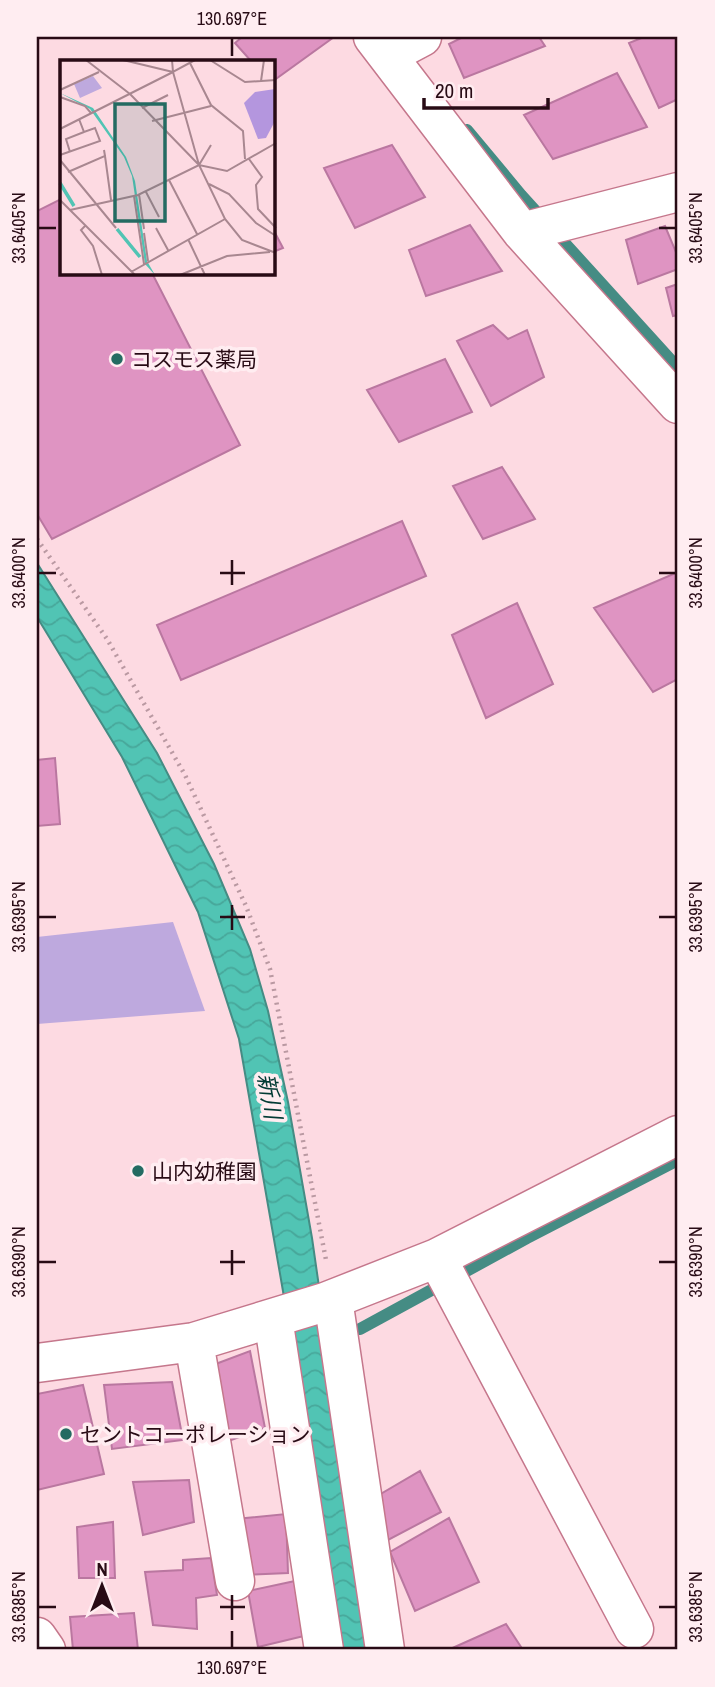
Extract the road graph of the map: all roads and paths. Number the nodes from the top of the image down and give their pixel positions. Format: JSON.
{"nodes":[{"id":1,"x":400,"y":42,"type":"edge"},
{"id":2,"x":678,"y":192,"type":"edge"},
{"id":3,"x":522,"y":232,"type":"junction"},
{"id":4,"x":678,"y":404,"type":"edge"},
{"id":5,"x":37,"y":539,"type":"edge"},
{"id":6,"x":678,"y":1135,"type":"edge"},
{"id":7,"x":437,"y":1258,"type":"junction"},
{"id":8,"x":329,"y":1301,"type":"junction"},
{"id":9,"x":277,"y":1317,"type":"junction"},
{"id":10,"x":194,"y":1342,"type":"junction"},
{"id":11,"x":37,"y":1363,"type":"edge"},
{"id":12,"x":235,"y":1581,"type":"dead end"},
{"id":13,"x":634,"y":1629,"type":"dead end"},
{"id":14,"x":37,"y":1637,"type":"edge"},
{"id":15,"x":46,"y":1650,"type":"edge"},
{"id":16,"x":324,"y":1650,"type":"edge"},
{"id":17,"x":385,"y":1650,"type":"edge"}],
"edges":[{"from":1,"to":3,"type":"street"},
{"from":2,"to":3,"type":"street"},
{"from":3,"to":4,"type":"street"},
{"from":5,"to":8,"type":"path"},
{"from":6,"to":7,"type":"street"},
{"from":7,"to":8,"type":"street"},
{"from":7,"to":13,"type":"street"},
{"from":8,"to":9,"type":"street"},
{"from":8,"to":17,"type":"street"},
{"from":9,"to":10,"type":"street"},
{"from":9,"to":16,"type":"street"},
{"from":10,"to":11,"type":"street"},
{"from":10,"to":12,"type":"street"},
{"from":14,"to":15,"type":"street"}]}
